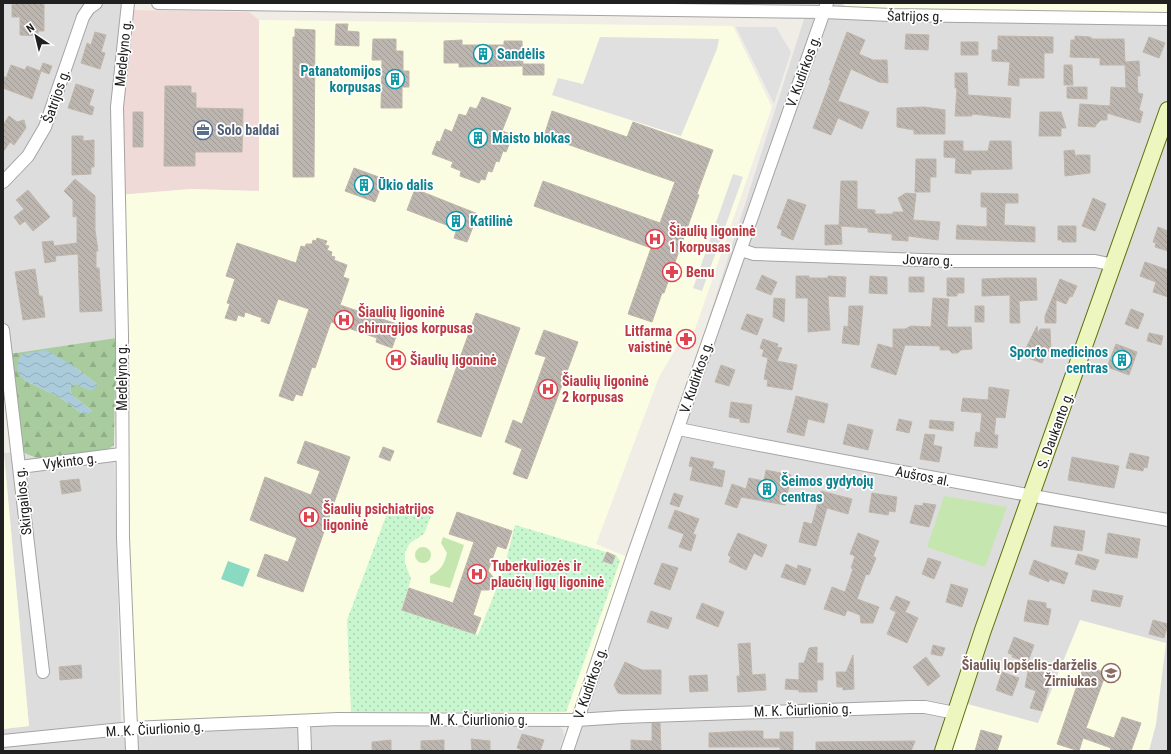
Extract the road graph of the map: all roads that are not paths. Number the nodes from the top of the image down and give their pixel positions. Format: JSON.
{"nodes":[{"id":1,"x":96,"y":3,"type":"edge"},
{"id":2,"x":128,"y":3,"type":"edge"},
{"id":3,"x":158,"y":3,"type":"edge"},
{"id":4,"x":826,"y":7,"type":"edge"},
{"id":5,"x":1168,"y":19,"type":"edge"},
{"id":6,"x":1168,"y":110,"type":"edge"},
{"id":7,"x":3,"y":182,"type":"edge"},
{"id":8,"x":741,"y":250,"type":"junction"},
{"id":9,"x":1114,"y":265,"type":"junction"},
{"id":10,"x":3,"y":330,"type":"edge"},
{"id":11,"x":679,"y":428,"type":"junction"},
{"id":12,"x":121,"y":454,"type":"junction"},
{"id":13,"x":20,"y":467,"type":"junction"},
{"id":14,"x":1032,"y":496,"type":"junction"},
{"id":15,"x":1168,"y":520,"type":"edge"},
{"id":16,"x":43,"y":672,"type":"dead end"},
{"id":17,"x":955,"y":713,"type":"junction"},
{"id":18,"x":577,"y":720,"type":"junction"},
{"id":19,"x":304,"y":722,"type":"junction"},
{"id":20,"x":132,"y":728,"type":"junction"},
{"id":21,"x":3,"y":741,"type":"edge"},
{"id":22,"x":132,"y":751,"type":"edge"},
{"id":23,"x":306,"y":751,"type":"edge"},
{"id":24,"x":567,"y":751,"type":"edge"},
{"id":25,"x":943,"y":751,"type":"edge"}],
"edges":[{"from":1,"to":7,"type":"street","name":"Šatrijos g."},
{"from":2,"to":12,"type":"street","name":"Medelyno g."},
{"from":3,"to":4,"type":"street","name":"Šatrijos g."},
{"from":4,"to":5,"type":"street","name":"Šatrijos g."},
{"from":4,"to":8,"type":"street","name":"V. Kudirkos g."},
{"from":6,"to":9,"type":"main road","name":"S. Daukanto g."},
{"from":8,"to":9,"type":"street","name":"Jovaro g."},
{"from":8,"to":11,"type":"street","name":"V. Kudirkos g."},
{"from":9,"to":14,"type":"main road","name":"S. Daukanto g."},
{"from":10,"to":13,"type":"street","name":"Skirgailos g."},
{"from":11,"to":14,"type":"street","name":"Aušros al."},
{"from":11,"to":18,"type":"street","name":"V. Kudirkos g."},
{"from":12,"to":13,"type":"street","name":"Vykinto g."},
{"from":12,"to":20,"type":"street","name":"Medelyno g."},
{"from":13,"to":16,"type":"street","name":"Skirgailos g."},
{"from":14,"to":15,"type":"street","name":"Aušros al."},
{"from":14,"to":17,"type":"main road","name":"S. Daukanto g."},
{"from":17,"to":18,"type":"street","name":"M. K. Čiurlionio g."},
{"from":17,"to":25,"type":"main road","name":"S. Daukanto g."},
{"from":18,"to":19,"type":"street","name":"M. K. Čiurlionio g."},
{"from":18,"to":24,"type":"street","name":"V. Kudirkos g."},
{"from":19,"to":20,"type":"street","name":"M. K. Čiurlionio g."},
{"from":19,"to":23,"type":"street"},
{"from":20,"to":21,"type":"street","name":"M. K. Čiurlionio g."},
{"from":20,"to":22,"type":"street","name":"Medelyno g."}]}
